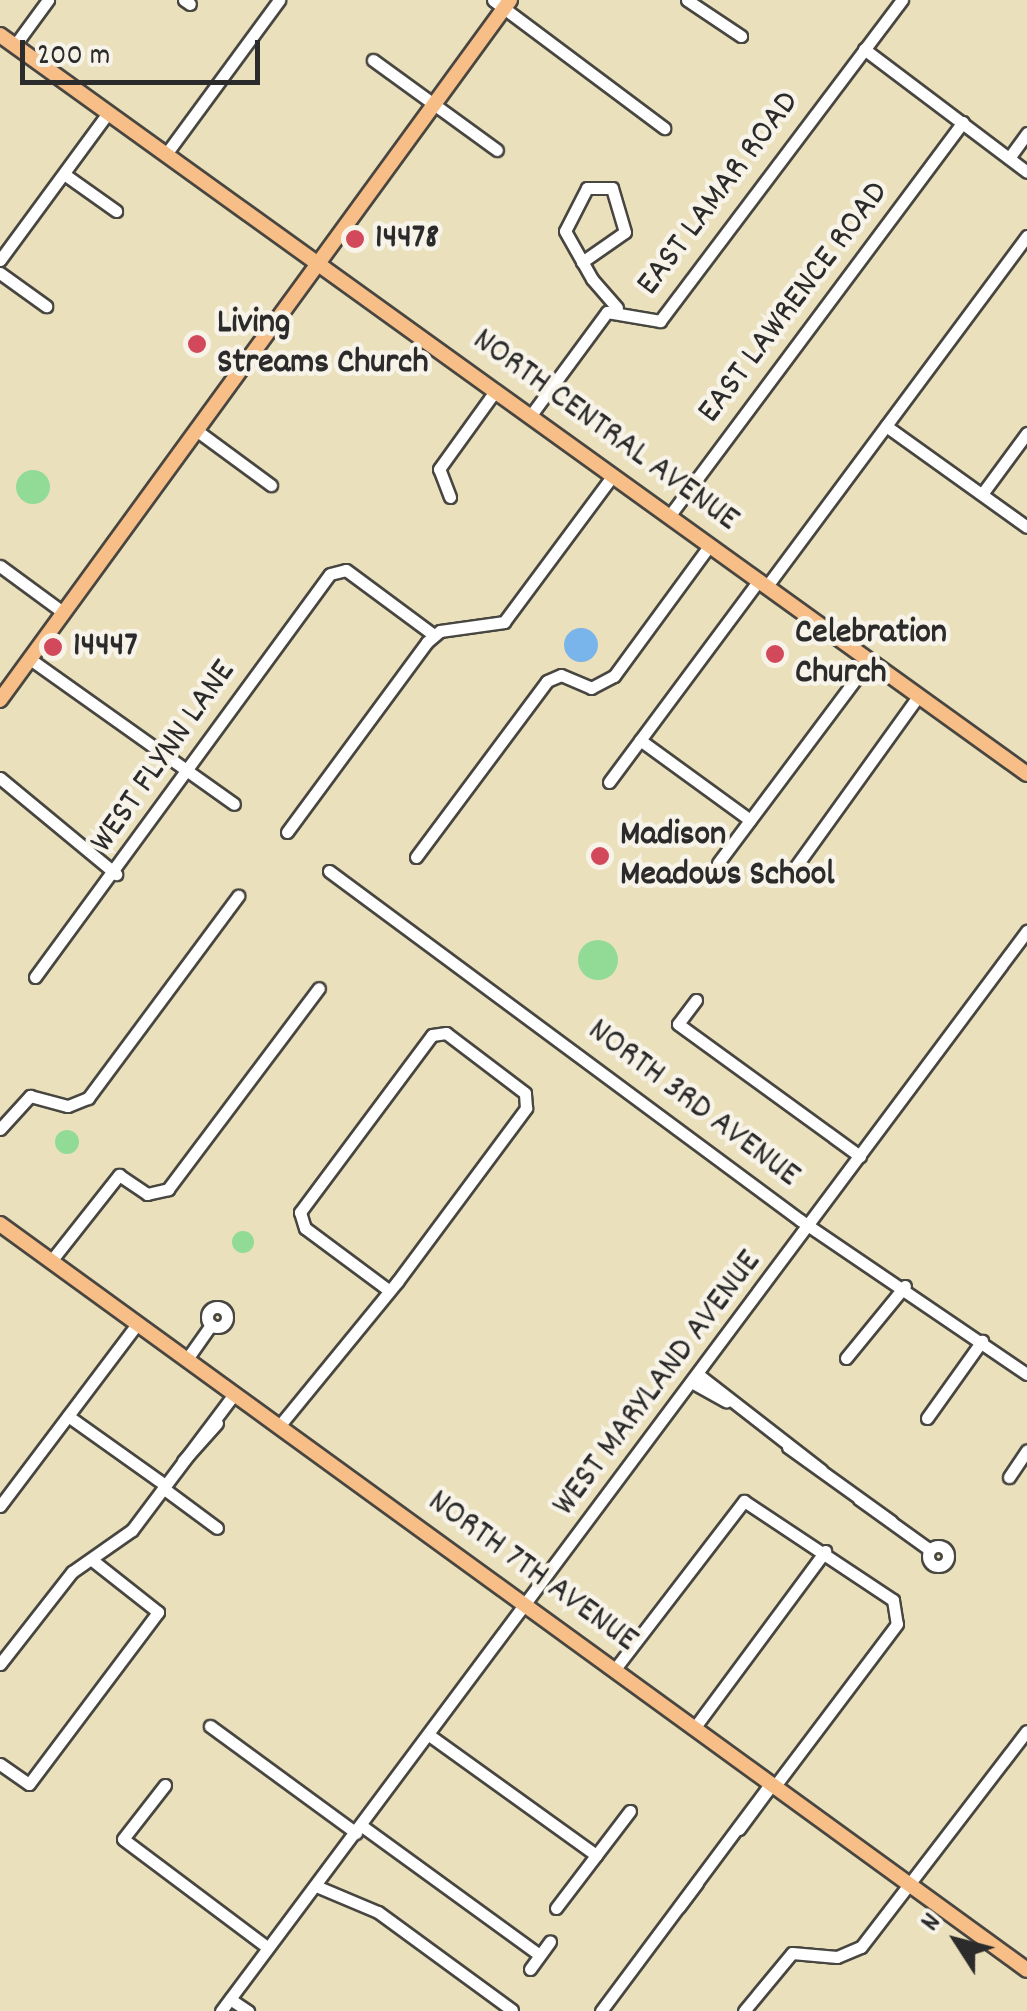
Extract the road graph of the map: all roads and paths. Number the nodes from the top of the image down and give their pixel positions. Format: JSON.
{"nodes":[{"id":1,"x":48,"y":0,"type":"edge"},
{"id":2,"x":280,"y":0,"type":"edge"},
{"id":3,"x":687,"y":0,"type":"edge"},
{"id":4,"x":902,"y":0,"type":"edge"},
{"id":5,"x":502,"y":3,"type":"edge"},
{"id":6,"x":0,"y":34,"type":"edge"},
{"id":7,"x":741,"y":36,"type":"dead end"},
{"id":8,"x":15,"y":45,"type":"junction"},
{"id":9,"x":864,"y":48,"type":"junction"},
{"id":10,"x":373,"y":60,"type":"dead end"},
{"id":11,"x":434,"y":104,"type":"junction"},
{"id":12,"x":108,"y":113,"type":"junction"},
{"id":13,"x":963,"y":122,"type":"junction"},
{"id":14,"x":664,"y":128,"type":"dead end"},
{"id":15,"x":1027,"y":134,"type":"edge"},
{"id":16,"x":496,"y":150,"type":"dead end"},
{"id":17,"x":166,"y":154,"type":"junction"},
{"id":18,"x":1008,"y":158,"type":"junction"},
{"id":19,"x":1027,"y":172,"type":"edge"},
{"id":20,"x":64,"y":174,"type":"junction"},
{"id":21,"x":116,"y":211,"type":"dead end"},
{"id":22,"x":1027,"y":236,"type":"edge"},
{"id":23,"x":0,"y":260,"type":"edge"},
{"id":24,"x":319,"y":262,"type":"junction"},
{"id":25,"x":582,"y":262,"type":"junction"},
{"id":26,"x":0,"y":273,"type":"edge"},
{"id":27,"x":46,"y":306,"type":"dead end"},
{"id":28,"x":617,"y":308,"type":"junction"},
{"id":29,"x":496,"y":390,"type":"junction"},
{"id":30,"x":531,"y":415,"type":"junction"},
{"id":31,"x":886,"y":426,"type":"junction"},
{"id":32,"x":196,"y":430,"type":"junction"},
{"id":33,"x":1027,"y":433,"type":"edge"},
{"id":34,"x":614,"y":475,"type":"junction"},
{"id":35,"x":272,"y":485,"type":"dead end"},
{"id":36,"x":982,"y":494,"type":"junction"},
{"id":37,"x":450,"y":497,"type":"dead end"},
{"id":38,"x":670,"y":516,"type":"junction"},
{"id":39,"x":1027,"y":527,"type":"edge"},
{"id":40,"x":710,"y":545,"type":"junction"},
{"id":41,"x":0,"y":566,"type":"edge"},
{"id":42,"x":763,"y":583,"type":"junction"},
{"id":43,"x":64,"y":612,"type":"junction"},
{"id":44,"x":434,"y":635,"type":"junction"},
{"id":45,"x":30,"y":659,"type":"junction"},
{"id":46,"x":870,"y":660,"type":"junction"},
{"id":47,"x":919,"y":695,"type":"junction"},
{"id":48,"x":0,"y":700,"type":"edge"},
{"id":49,"x":640,"y":740,"type":"junction"},
{"id":50,"x":184,"y":769,"type":"junction"},
{"id":51,"x":1027,"y":774,"type":"edge"},
{"id":52,"x":0,"y":778,"type":"edge"},
{"id":53,"x":608,"y":782,"type":"dead end"},
{"id":54,"x":234,"y":804,"type":"dead end"},
{"id":55,"x":750,"y":820,"type":"junction"},
{"id":56,"x":288,"y":832,"type":"dead end"},
{"id":57,"x":416,"y":857,"type":"dead end"},
{"id":58,"x":718,"y":863,"type":"dead end"},
{"id":59,"x":794,"y":869,"type":"dead end"},
{"id":60,"x":329,"y":872,"type":"dead end"},
{"id":61,"x":116,"y":874,"type":"junction"},
{"id":62,"x":238,"y":896,"type":"dead end"},
{"id":63,"x":1027,"y":931,"type":"edge"},
{"id":64,"x":36,"y":977,"type":"dead end"},
{"id":65,"x":319,"y":988,"type":"dead end"},
{"id":66,"x":696,"y":1000,"type":"dead end"},
{"id":67,"x":0,"y":1129,"type":"edge"},
{"id":68,"x":860,"y":1156,"type":"junction"},
{"id":69,"x":0,"y":1224,"type":"edge"},
{"id":70,"x":811,"y":1224,"type":"junction"},
{"id":71,"x":51,"y":1261,"type":"junction"},
{"id":72,"x":906,"y":1286,"type":"junction"},
{"id":73,"x":387,"y":1289,"type":"junction"},
{"id":74,"x":137,"y":1324,"type":"junction"},
{"id":75,"x":211,"y":1325,"type":"dead end"},
{"id":76,"x":982,"y":1341,"type":"junction"},
{"id":77,"x":846,"y":1358,"type":"dead end"},
{"id":78,"x":186,"y":1359,"type":"junction"},
{"id":79,"x":1027,"y":1374,"type":"edge"},
{"id":80,"x":696,"y":1379,"type":"junction"},
{"id":81,"x":235,"y":1394,"type":"junction"},
{"id":82,"x":68,"y":1416,"type":"junction"},
{"id":83,"x":928,"y":1418,"type":"dead end"},
{"id":84,"x":280,"y":1425,"type":"junction"},
{"id":85,"x":1027,"y":1450,"type":"edge"},
{"id":86,"x":1009,"y":1476,"type":"dead end"},
{"id":87,"x":164,"y":1487,"type":"junction"},
{"id":88,"x":0,"y":1506,"type":"edge"},
{"id":89,"x":217,"y":1528,"type":"dead end"},
{"id":90,"x":930,"y":1550,"type":"dead end"},
{"id":91,"x":825,"y":1552,"type":"junction"},
{"id":92,"x":91,"y":1559,"type":"junction"},
{"id":93,"x":528,"y":1605,"type":"junction"},
{"id":94,"x":0,"y":1664,"type":"edge"},
{"id":95,"x":615,"y":1669,"type":"junction"},
{"id":96,"x":210,"y":1726,"type":"dead end"},
{"id":97,"x":694,"y":1727,"type":"junction"},
{"id":98,"x":1027,"y":1731,"type":"edge"},
{"id":99,"x":429,"y":1734,"type":"junction"},
{"id":100,"x":0,"y":1764,"type":"edge"},
{"id":101,"x":165,"y":1785,"type":"dead end"},
{"id":102,"x":773,"y":1785,"type":"junction"},
{"id":103,"x":630,"y":1811,"type":"dead end"},
{"id":104,"x":359,"y":1829,"type":"junction"},
{"id":105,"x":596,"y":1856,"type":"junction"},
{"id":106,"x":316,"y":1886,"type":"junction"},
{"id":107,"x":911,"y":1886,"type":"junction"},
{"id":108,"x":556,"y":1908,"type":"dead end"},
{"id":109,"x":550,"y":1941,"type":"dead end"},
{"id":110,"x":268,"y":1948,"type":"junction"},
{"id":111,"x":538,"y":1954,"type":"junction"},
{"id":112,"x":530,"y":1969,"type":"dead end"},
{"id":113,"x":1027,"y":1970,"type":"edge"},
{"id":114,"x":230,"y":1998,"type":"junction"},
{"id":115,"x":751,"y":2009,"type":"edge"},
{"id":116,"x":512,"y":2010,"type":"edge"},
{"id":117,"x":221,"y":2011,"type":"edge"},
{"id":118,"x":248,"y":2011,"type":"edge"},
{"id":119,"x":600,"y":2011,"type":"edge"}],
"edges":[{"from":1,"to":8,"type":"street"},
{"from":2,"to":17,"type":"street"},
{"from":3,"to":7,"type":"street"},
{"from":4,"to":9,"type":"street","name":"EAST LAMAR ROAD"},
{"from":5,"to":11,"type":"main road"},
{"from":5,"to":14,"type":"street"},
{"from":6,"to":8,"type":"main road","name":"NORTH CENTRAL AVENUE"},
{"from":8,"to":12,"type":"main road","name":"NORTH CENTRAL AVENUE"},
{"from":9,"to":13,"type":"street"},
{"from":9,"to":28,"type":"street","name":"EAST LAMAR ROAD"},
{"from":10,"to":11,"type":"street"},
{"from":11,"to":16,"type":"street"},
{"from":11,"to":24,"type":"main road"},
{"from":12,"to":17,"type":"main road","name":"NORTH CENTRAL AVENUE"},
{"from":12,"to":20,"type":"street"},
{"from":13,"to":18,"type":"street"},
{"from":13,"to":38,"type":"street","name":"EAST LAWRENCE ROAD"},
{"from":15,"to":18,"type":"street"},
{"from":17,"to":24,"type":"main road","name":"NORTH CENTRAL AVENUE"},
{"from":18,"to":19,"type":"street"},
{"from":20,"to":21,"type":"street"},
{"from":20,"to":23,"type":"street"},
{"from":22,"to":31,"type":"street"},
{"from":24,"to":29,"type":"main road","name":"NORTH CENTRAL AVENUE"},
{"from":24,"to":32,"type":"main road"},
{"from":25,"to":25,"type":"street"},
{"from":25,"to":28,"type":"street"},
{"from":26,"to":27,"type":"street"},
{"from":28,"to":30,"type":"street","name":"EAST LAMAR ROAD"},
{"from":29,"to":30,"type":"main road","name":"NORTH CENTRAL AVENUE"},
{"from":29,"to":37,"type":"street"},
{"from":30,"to":34,"type":"main road","name":"NORTH CENTRAL AVENUE"},
{"from":31,"to":36,"type":"street"},
{"from":31,"to":42,"type":"street"},
{"from":32,"to":35,"type":"street"},
{"from":32,"to":43,"type":"main road"},
{"from":33,"to":36,"type":"street"},
{"from":34,"to":38,"type":"main road","name":"NORTH CENTRAL AVENUE"},
{"from":34,"to":44,"type":"street"},
{"from":36,"to":39,"type":"street"},
{"from":38,"to":40,"type":"main road","name":"NORTH CENTRAL AVENUE"},
{"from":40,"to":42,"type":"main road","name":"NORTH CENTRAL AVENUE"},
{"from":40,"to":57,"type":"street"},
{"from":41,"to":43,"type":"street"},
{"from":42,"to":46,"type":"main road","name":"NORTH CENTRAL AVENUE"},
{"from":42,"to":49,"type":"street"},
{"from":43,"to":45,"type":"main road"},
{"from":44,"to":50,"type":"street","name":"WEST FLYNN LANE"},
{"from":44,"to":56,"type":"street"},
{"from":45,"to":48,"type":"main road"},
{"from":45,"to":50,"type":"street"},
{"from":46,"to":47,"type":"main road","name":"NORTH CENTRAL AVENUE"},
{"from":46,"to":55,"type":"street"},
{"from":47,"to":51,"type":"main road","name":"NORTH CENTRAL AVENUE"},
{"from":47,"to":59,"type":"street"},
{"from":49,"to":53,"type":"street"},
{"from":49,"to":55,"type":"street"},
{"from":50,"to":54,"type":"street"},
{"from":50,"to":61,"type":"street","name":"WEST FLYNN LANE"},
{"from":52,"to":61,"type":"street"},
{"from":55,"to":58,"type":"street"},
{"from":60,"to":70,"type":"street","name":"NORTH 3RD AVENUE"},
{"from":61,"to":64,"type":"street","name":"WEST FLYNN LANE"},
{"from":62,"to":67,"type":"street"},
{"from":63,"to":68,"type":"street","name":"WEST MARYLAND AVENUE"},
{"from":65,"to":71,"type":"street"},
{"from":66,"to":68,"type":"street"},
{"from":68,"to":70,"type":"street","name":"WEST MARYLAND AVENUE"},
{"from":69,"to":71,"type":"main road","name":"NORTH 7TH AVENUE"},
{"from":70,"to":72,"type":"street","name":"NORTH 3RD AVENUE"},
{"from":70,"to":80,"type":"street","name":"WEST MARYLAND AVENUE"},
{"from":71,"to":74,"type":"main road","name":"NORTH 7TH AVENUE"},
{"from":72,"to":76,"type":"street","name":"NORTH 3RD AVENUE"},
{"from":72,"to":77,"type":"street"},
{"from":73,"to":73,"type":"street"},
{"from":73,"to":84,"type":"street"},
{"from":74,"to":78,"type":"main road","name":"NORTH 7TH AVENUE"},
{"from":74,"to":82,"type":"street"},
{"from":75,"to":78,"type":"street"},
{"from":76,"to":79,"type":"street","name":"NORTH 3RD AVENUE"},
{"from":76,"to":83,"type":"street"},
{"from":78,"to":81,"type":"main road","name":"NORTH 7TH AVENUE"},
{"from":80,"to":90,"type":"street"},
{"from":80,"to":93,"type":"street","name":"WEST MARYLAND AVENUE"},
{"from":81,"to":84,"type":"main road","name":"NORTH 7TH AVENUE"},
{"from":81,"to":87,"type":"street"},
{"from":82,"to":87,"type":"street"},
{"from":82,"to":88,"type":"street"},
{"from":84,"to":93,"type":"main road","name":"NORTH 7TH AVENUE"},
{"from":85,"to":86,"type":"street"},
{"from":87,"to":89,"type":"street"},
{"from":87,"to":92,"type":"street"},
{"from":91,"to":95,"type":"street"},
{"from":91,"to":97,"type":"street"},
{"from":91,"to":102,"type":"street"},
{"from":92,"to":94,"type":"street"},
{"from":92,"to":100,"type":"street"},
{"from":93,"to":95,"type":"main road","name":"NORTH 7TH AVENUE"},
{"from":93,"to":99,"type":"street","name":"WEST MARYLAND AVENUE"},
{"from":95,"to":97,"type":"main road","name":"NORTH 7TH AVENUE"},
{"from":96,"to":104,"type":"street"},
{"from":97,"to":102,"type":"main road","name":"NORTH 7TH AVENUE"},
{"from":98,"to":107,"type":"street"},
{"from":99,"to":104,"type":"street","name":"WEST MARYLAND AVENUE"},
{"from":99,"to":105,"type":"street"},
{"from":101,"to":110,"type":"street"},
{"from":102,"to":107,"type":"main road","name":"NORTH 7TH AVENUE"},
{"from":102,"to":119,"type":"street"},
{"from":103,"to":105,"type":"street"},
{"from":104,"to":106,"type":"street","name":"WEST MARYLAND AVENUE"},
{"from":104,"to":111,"type":"street"},
{"from":105,"to":108,"type":"street"},
{"from":106,"to":110,"type":"street","name":"WEST MARYLAND AVENUE"},
{"from":106,"to":116,"type":"street"},
{"from":107,"to":113,"type":"main road","name":"NORTH 7TH AVENUE"},
{"from":107,"to":115,"type":"street"},
{"from":109,"to":111,"type":"street"},
{"from":110,"to":114,"type":"street","name":"WEST MARYLAND AVENUE"},
{"from":111,"to":112,"type":"street"},
{"from":114,"to":117,"type":"street","name":"WEST MARYLAND AVENUE"},
{"from":114,"to":118,"type":"street"}]}
